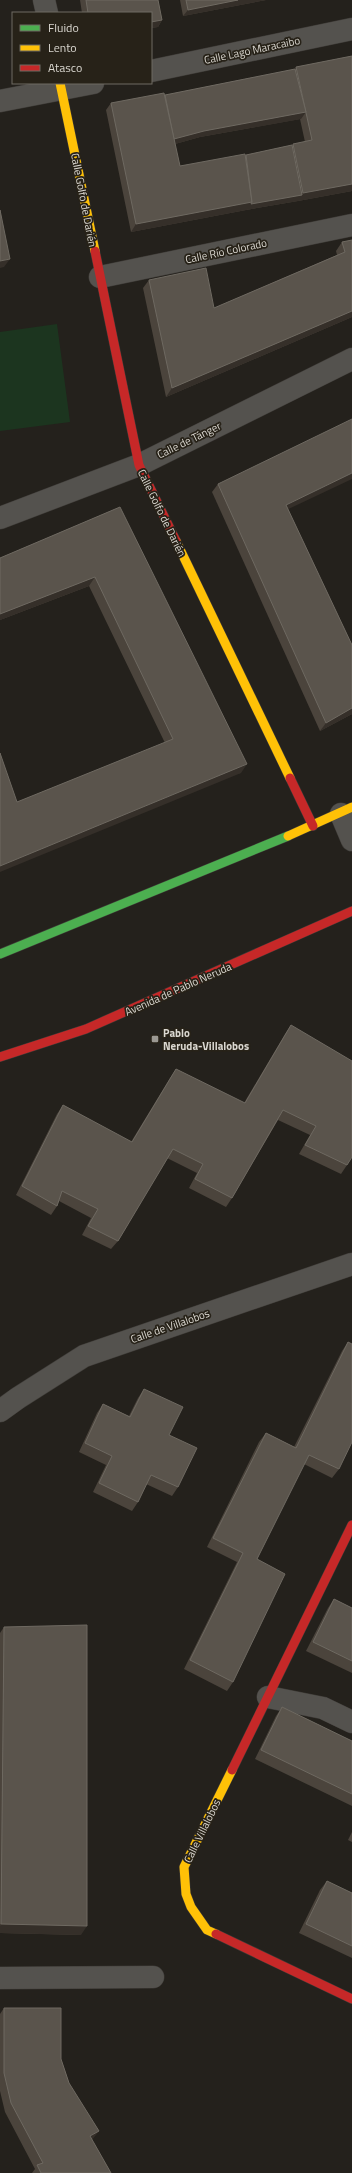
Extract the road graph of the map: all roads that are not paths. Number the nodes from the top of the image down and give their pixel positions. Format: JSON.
{"nodes":[{"id":1,"x":44,"y":0,"type":"edge"},
{"id":2,"x":47,"y":12,"type":"edge"},
{"id":3,"x":352,"y":29,"type":"edge"},
{"id":4,"x":152,"y":71,"type":"edge"},
{"id":5,"x":82,"y":84,"type":"edge"},
{"id":6,"x":61,"y":86,"type":"edge"},
{"id":7,"x":0,"y":100,"type":"edge"},
{"id":8,"x":352,"y":225,"type":"edge"},
{"id":9,"x":100,"y":278,"type":"junction"},
{"id":10,"x":352,"y":359,"type":"edge"},
{"id":11,"x":139,"y":464,"type":"junction"},
{"id":12,"x":0,"y":518,"type":"edge"},
{"id":13,"x":347,"y":811,"type":"edge"},
{"id":14,"x":313,"y":826,"type":"junction"},
{"id":15,"x":352,"y":840,"type":"edge"},
{"id":16,"x":352,"y":912,"type":"edge"},
{"id":17,"x":0,"y":954,"type":"edge"},
{"id":18,"x":0,"y":1057,"type":"edge"},
{"id":19,"x":352,"y":1264,"type":"edge"},
{"id":20,"x":0,"y":1411,"type":"edge"},
{"id":21,"x":352,"y":1525,"type":"edge"},
{"id":22,"x":268,"y":1696,"type":"junction"},
{"id":23,"x":352,"y":1722,"type":"edge"},
{"id":24,"x":153,"y":1977,"type":"dead end"},
{"id":25,"x":0,"y":1978,"type":"edge"},
{"id":26,"x":352,"y":1998,"type":"edge"}],
"edges":[{"from":1,"to":2,"type":"street"},
{"from":3,"to":4,"type":"street","name":"Calle Lago Maracaibo"},
{"from":5,"to":6,"type":"street"},
{"from":6,"to":7,"type":"street"},
{"from":6,"to":9,"type":"street","name":"Calle Golfo de Darién"},
{"from":8,"to":9,"type":"street","name":"Calle Río Colorado"},
{"from":9,"to":11,"type":"street","name":"Calle Golfo de Darién"},
{"from":10,"to":11,"type":"street","name":"Calle de Tánger"},
{"from":11,"to":12,"type":"street","name":"Calle de Tánger"},
{"from":11,"to":14,"type":"street","name":"Calle Golfo de Darién"},
{"from":13,"to":14,"type":"street"},
{"from":13,"to":15,"type":"street"},
{"from":14,"to":17,"type":"street"},
{"from":16,"to":18,"type":"street","name":"Avenida de Pablo Neruda"},
{"from":19,"to":20,"type":"street","name":"Calle de Villalobos"},
{"from":21,"to":22,"type":"street","name":"Calle Villalobos"},
{"from":22,"to":23,"type":"street"},
{"from":22,"to":26,"type":"street","name":"Calle Villalobos"},
{"from":24,"to":25,"type":"street"}]}
